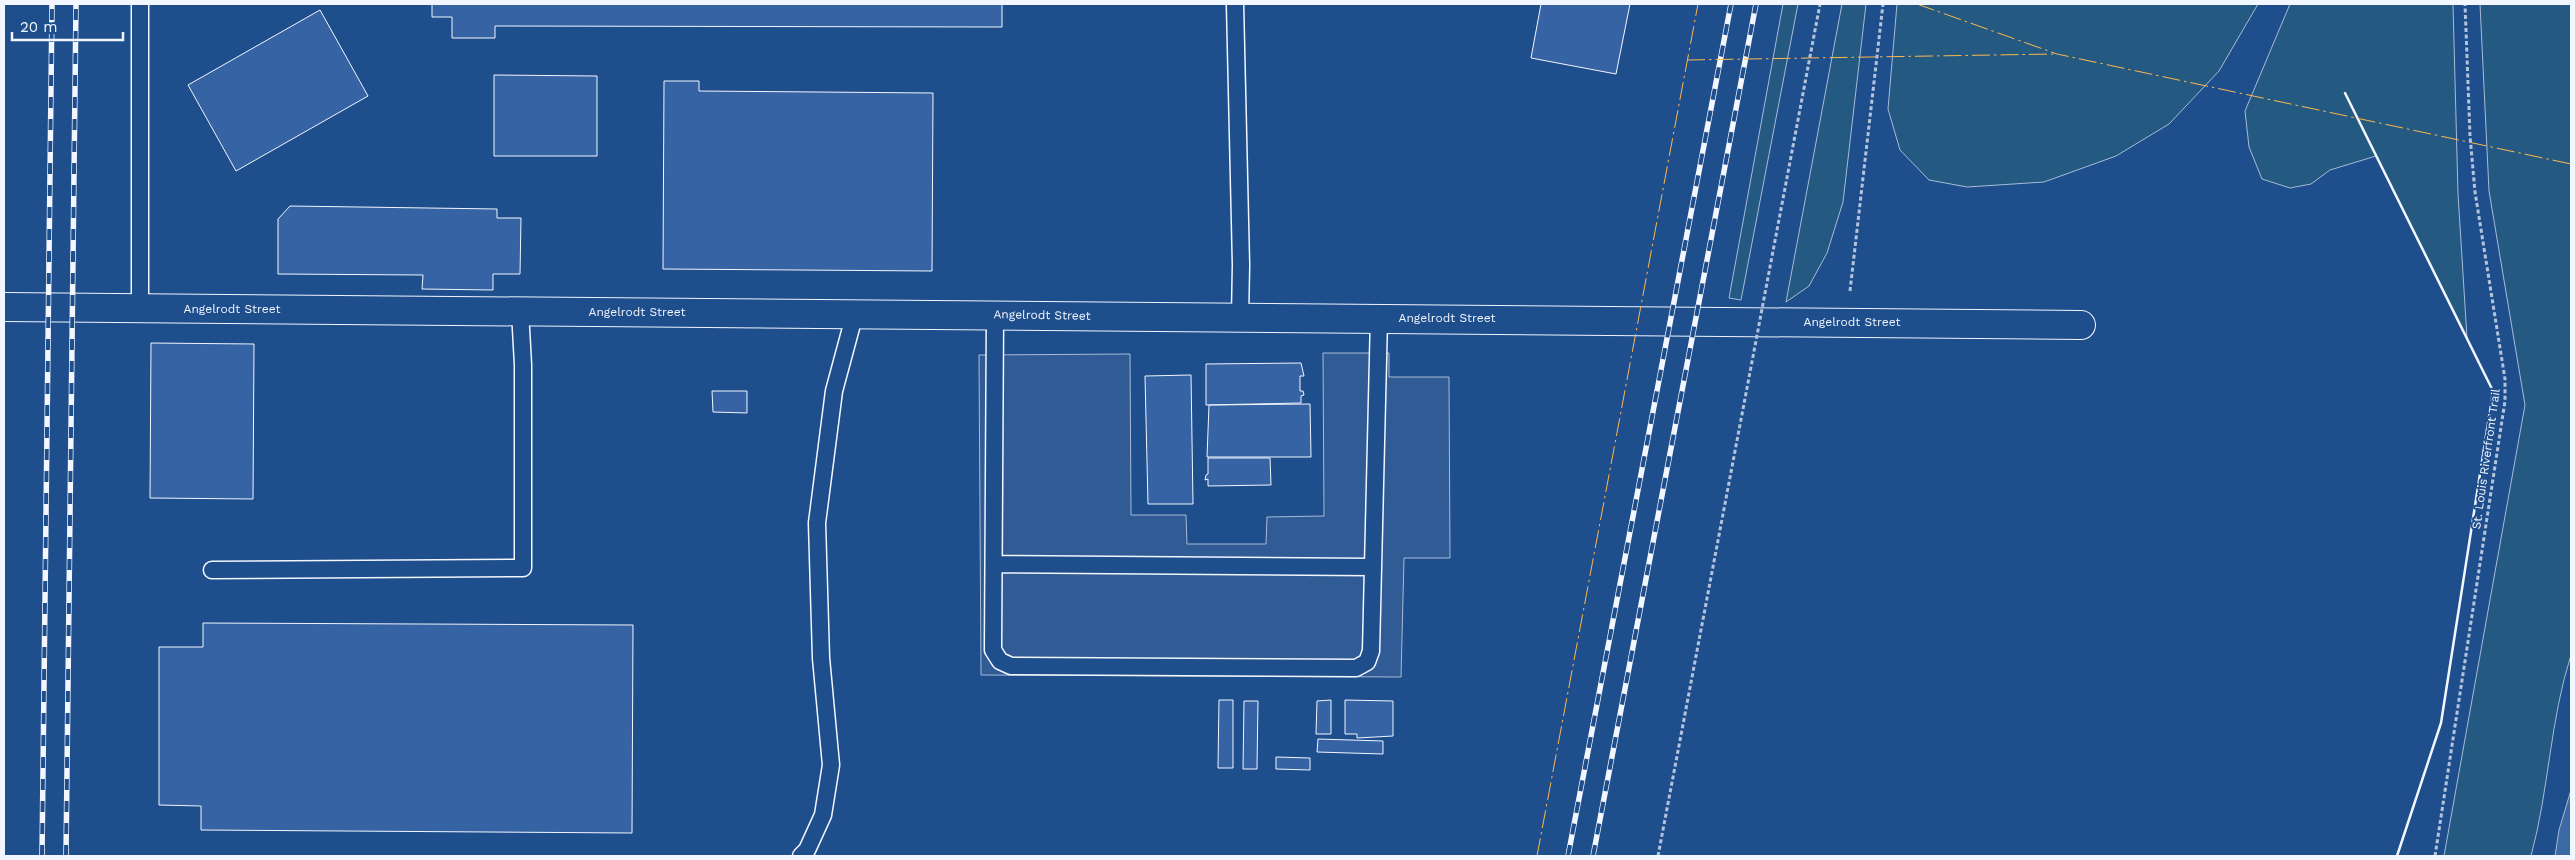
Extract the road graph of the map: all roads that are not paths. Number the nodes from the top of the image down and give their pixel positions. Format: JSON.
{"nodes":[{"id":1,"x":140,"y":4,"type":"edge"},
{"id":2,"x":1235,"y":4,"type":"edge"},
{"id":3,"x":4,"y":307,"type":"edge"},
{"id":4,"x":140,"y":308,"type":"junction"},
{"id":5,"x":520,"y":311,"type":"junction"},
{"id":6,"x":855,"y":313,"type":"junction"},
{"id":7,"x":995,"y":314,"type":"junction"},
{"id":8,"x":1240,"y":317,"type":"junction"},
{"id":9,"x":1379,"y":317,"type":"junction"},
{"id":10,"x":2081,"y":325,"type":"dead end"},
{"id":11,"x":994,"y":564,"type":"junction"},
{"id":12,"x":1372,"y":567,"type":"junction"},
{"id":13,"x":212,"y":570,"type":"dead end"},
{"id":14,"x":800,"y":856,"type":"edge"}],
"edges":[{"from":1,"to":4,"type":"lane"},
{"from":2,"to":8,"type":"lane"},
{"from":3,"to":4,"type":"street","name":"Angelrodt Street"},
{"from":4,"to":5,"type":"street","name":"Angelrodt Street"},
{"from":5,"to":6,"type":"street","name":"Angelrodt Street"},
{"from":5,"to":13,"type":"lane"},
{"from":6,"to":7,"type":"street","name":"Angelrodt Street"},
{"from":6,"to":14,"type":"lane"},
{"from":7,"to":8,"type":"street","name":"Angelrodt Street"},
{"from":7,"to":11,"type":"lane"},
{"from":8,"to":9,"type":"street","name":"Angelrodt Street"},
{"from":9,"to":10,"type":"street","name":"Angelrodt Street"},
{"from":9,"to":12,"type":"lane"},
{"from":11,"to":12,"type":"lane"},
{"from":11,"to":12,"type":"lane"}]}
